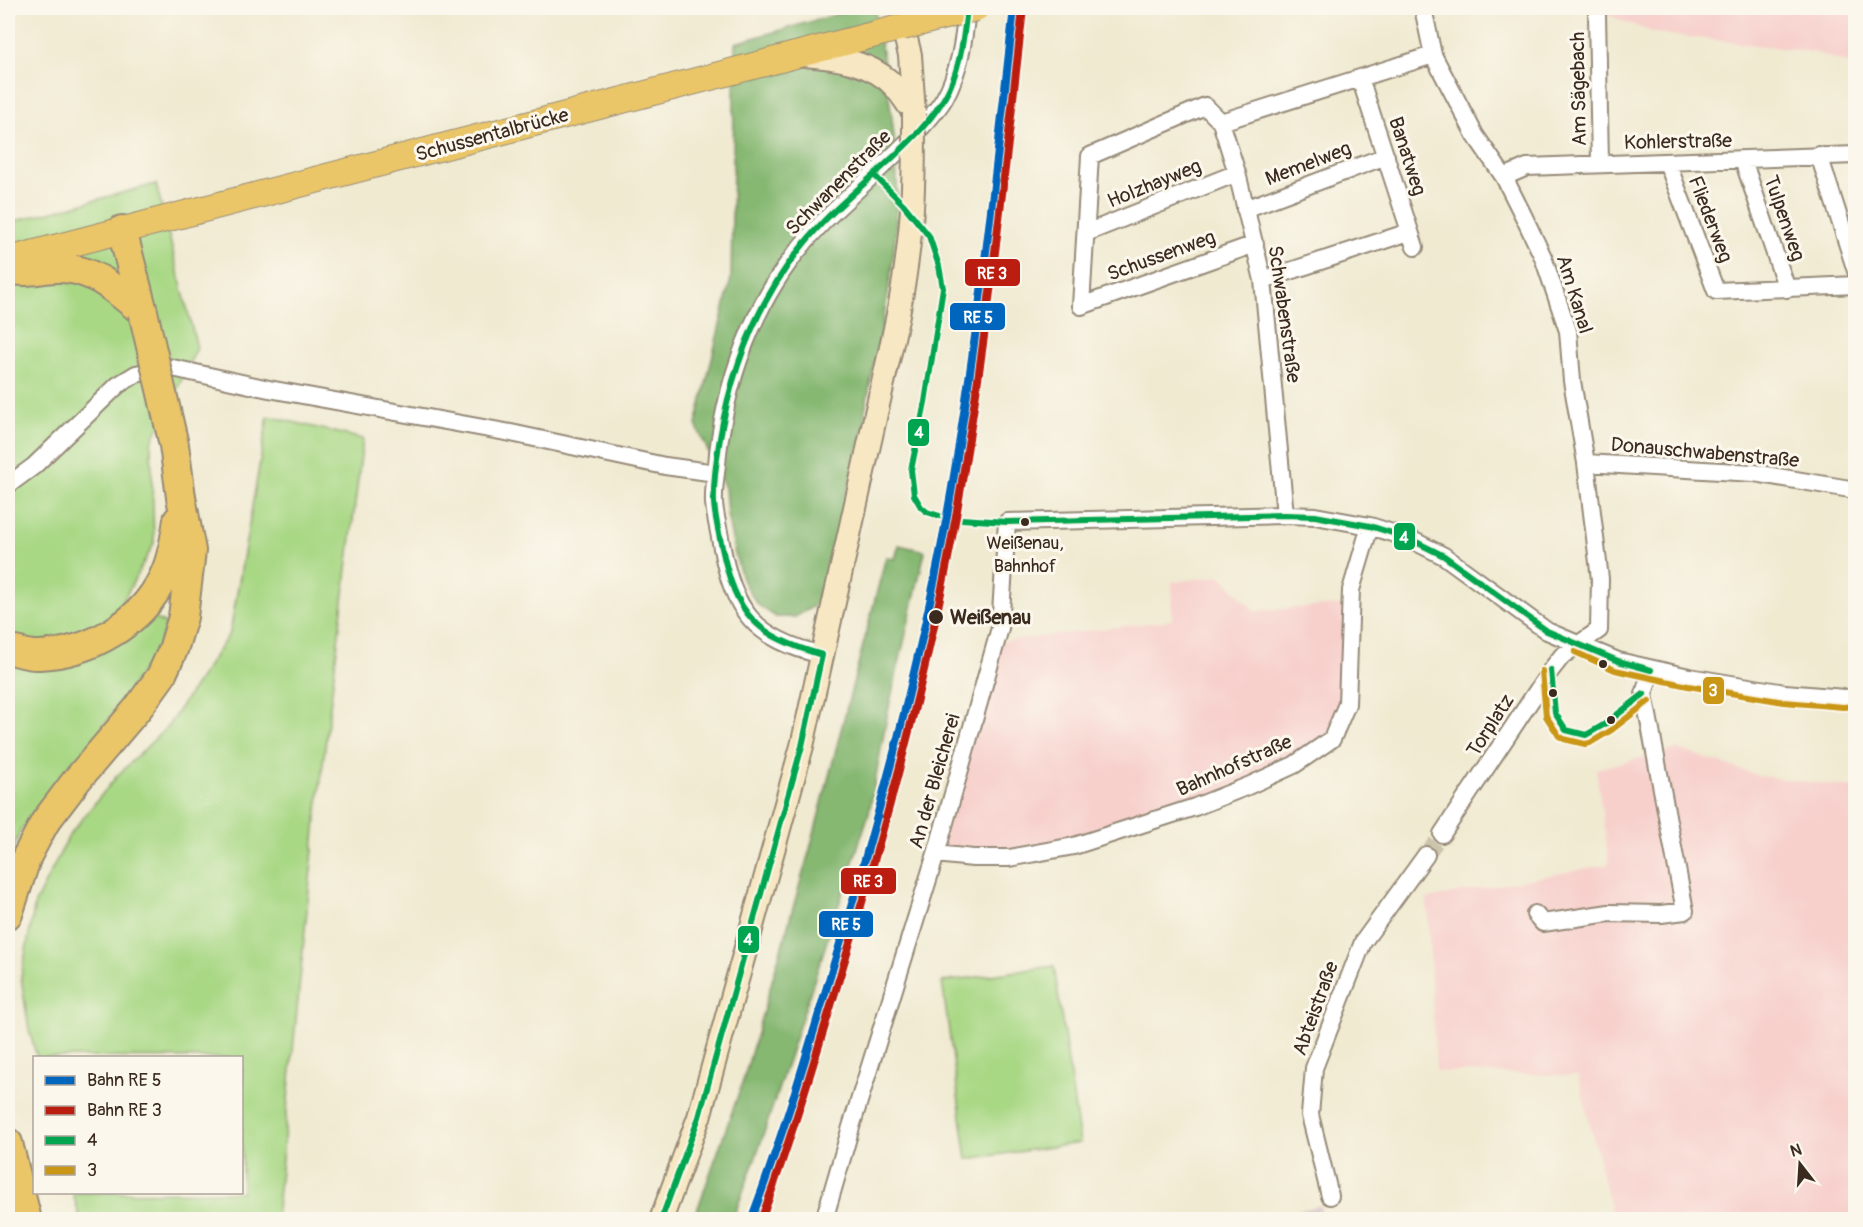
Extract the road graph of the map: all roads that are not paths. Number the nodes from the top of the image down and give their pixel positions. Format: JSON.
{"nodes":[{"id":1,"x":967,"y":8,"type":"edge"},
{"id":2,"x":976,"y":8,"type":"edge"},
{"id":3,"x":1423,"y":8,"type":"edge"},
{"id":4,"x":1597,"y":14,"type":"dead end"},
{"id":5,"x":903,"y":27,"type":"junction"},
{"id":6,"x":799,"y":54,"type":"junction"},
{"id":7,"x":1433,"y":55,"type":"junction"},
{"id":8,"x":1360,"y":78,"type":"junction"},
{"id":9,"x":914,"y":113,"type":"junction"},
{"id":10,"x":1221,"y":122,"type":"junction"},
{"id":11,"x":1819,"y":155,"type":"junction"},
{"id":12,"x":1856,"y":155,"type":"edge"},
{"id":13,"x":1386,"y":156,"type":"junction"},
{"id":14,"x":1743,"y":160,"type":"junction"},
{"id":15,"x":1667,"y":162,"type":"junction"},
{"id":16,"x":1600,"y":163,"type":"junction"},
{"id":17,"x":1236,"y":173,"type":"junction"},
{"id":18,"x":1504,"y":177,"type":"junction"},
{"id":19,"x":1245,"y":210,"type":"junction"},
{"id":20,"x":122,"y":230,"type":"junction"},
{"id":21,"x":1086,"y":232,"type":"junction"},
{"id":22,"x":1255,"y":244,"type":"junction"},
{"id":23,"x":8,"y":260,"type":"edge"},
{"id":24,"x":8,"y":269,"type":"edge"},
{"id":25,"x":1856,"y":272,"type":"edge"},
{"id":26,"x":1263,"y":280,"type":"junction"},
{"id":27,"x":1856,"y":285,"type":"edge"},
{"id":28,"x":1787,"y":289,"type":"junction"},
{"id":29,"x":144,"y":312,"type":"junction"},
{"id":30,"x":1586,"y":463,"type":"junction"},
{"id":31,"x":716,"y":473,"type":"junction"},
{"id":32,"x":8,"y":485,"type":"edge"},
{"id":33,"x":1856,"y":490,"type":"edge"},
{"id":34,"x":181,"y":497,"type":"junction"},
{"id":35,"x":1286,"y":515,"type":"junction"},
{"id":36,"x":1370,"y":526,"type":"junction"},
{"id":37,"x":1579,"y":644,"type":"junction"},
{"id":38,"x":8,"y":649,"type":"edge"},
{"id":39,"x":822,"y":655,"type":"junction"},
{"id":40,"x":1651,"y":670,"type":"junction"},
{"id":41,"x":1856,"y":697,"type":"edge"},
{"id":42,"x":1442,"y":834,"type":"tunnel mouth"},
{"id":43,"x":936,"y":854,"type":"junction"},
{"id":44,"x":1426,"y":855,"type":"tunnel mouth"},
{"id":45,"x":8,"y":914,"type":"edge"},
{"id":46,"x":1535,"y":914,"type":"dead end"},
{"id":47,"x":8,"y":1143,"type":"edge"},
{"id":48,"x":1330,"y":1196,"type":"dead end"},
{"id":49,"x":27,"y":1220,"type":"edge"},
{"id":50,"x":661,"y":1220,"type":"edge"},
{"id":51,"x":824,"y":1220,"type":"edge"}],
"edges":[{"from":1,"to":31,"type":"street","name":"Schwanenstraße"},
{"from":2,"to":5,"type":"main road","name":"Schussentalbrücke","bridge":true},
{"from":3,"to":7,"type":"street","name":"Am Kanal"},
{"from":4,"to":16,"type":"street","name":"Am Sägebach"},
{"from":5,"to":6,"type":"main road","name":"Schussentalbrücke"},
{"from":5,"to":9,"type":"street"},
{"from":6,"to":9,"type":"street"},
{"from":6,"to":20,"type":"main road","name":"Schussentalbrücke"},
{"from":7,"to":8,"type":"street"},
{"from":7,"to":18,"type":"street","name":"Am Kanal"},
{"from":8,"to":10,"type":"street"},
{"from":8,"to":13,"type":"street","name":"Banatweg"},
{"from":9,"to":39,"type":"street","bridge":true},
{"from":10,"to":17,"type":"street","name":"Schwabenstraße"},
{"from":10,"to":21,"type":"street"},
{"from":11,"to":12,"type":"street","name":"Kohlerstraße"},
{"from":11,"to":14,"type":"street","name":"Kohlerstraße"},
{"from":11,"to":25,"type":"street"},
{"from":13,"to":19,"type":"street","name":"Memelweg"},
{"from":13,"to":26,"type":"street","name":"Banatweg"},
{"from":14,"to":15,"type":"street","name":"Kohlerstraße"},
{"from":14,"to":28,"type":"street","name":"Tulpenweg"},
{"from":15,"to":16,"type":"street","name":"Kohlerstraße"},
{"from":15,"to":28,"type":"street","name":"Fliederweg"},
{"from":16,"to":18,"type":"street","name":"Kohlerstraße"},
{"from":17,"to":19,"type":"street","name":"Schwabenstraße"},
{"from":17,"to":21,"type":"street","name":"Holzhayweg"},
{"from":18,"to":30,"type":"street","name":"Am Kanal"},
{"from":19,"to":22,"type":"street","name":"Schwabenstraße"},
{"from":20,"to":23,"type":"main road","name":"Schussentalbrücke"},
{"from":20,"to":29,"type":"highway"},
{"from":21,"to":22,"type":"street","name":"Schussenweg"},
{"from":22,"to":26,"type":"street","name":"Schwabenstraße"},
{"from":24,"to":29,"type":"highway"},
{"from":26,"to":35,"type":"street","name":"Schwabenstraße"},
{"from":27,"to":28,"type":"street"},
{"from":29,"to":34,"type":"highway","bridge":true},
{"from":30,"to":33,"type":"street","name":"Donauschwabenstraße"},
{"from":30,"to":37,"type":"street","name":"Am Kanal"},
{"from":31,"to":32,"type":"street"},
{"from":31,"to":39,"type":"street","name":"Schwanenstraße"},
{"from":34,"to":38,"type":"highway"},
{"from":34,"to":45,"type":"highway"},
{"from":35,"to":36,"type":"street"},
{"from":35,"to":43,"type":"street","name":"An der Bleicherei"},
{"from":36,"to":37,"type":"street"},
{"from":36,"to":43,"type":"street","name":"Bahnhofstraße"},
{"from":37,"to":40,"type":"street"},
{"from":37,"to":42,"type":"street","name":"Torplatz"},
{"from":39,"to":50,"type":"street"},
{"from":40,"to":41,"type":"street"},
{"from":40,"to":46,"type":"street"},
{"from":43,"to":51,"type":"street","name":"An der Bleicherei"},
{"from":44,"to":48,"type":"street","name":"Abteistraße"},
{"from":47,"to":49,"type":"highway"}]}
